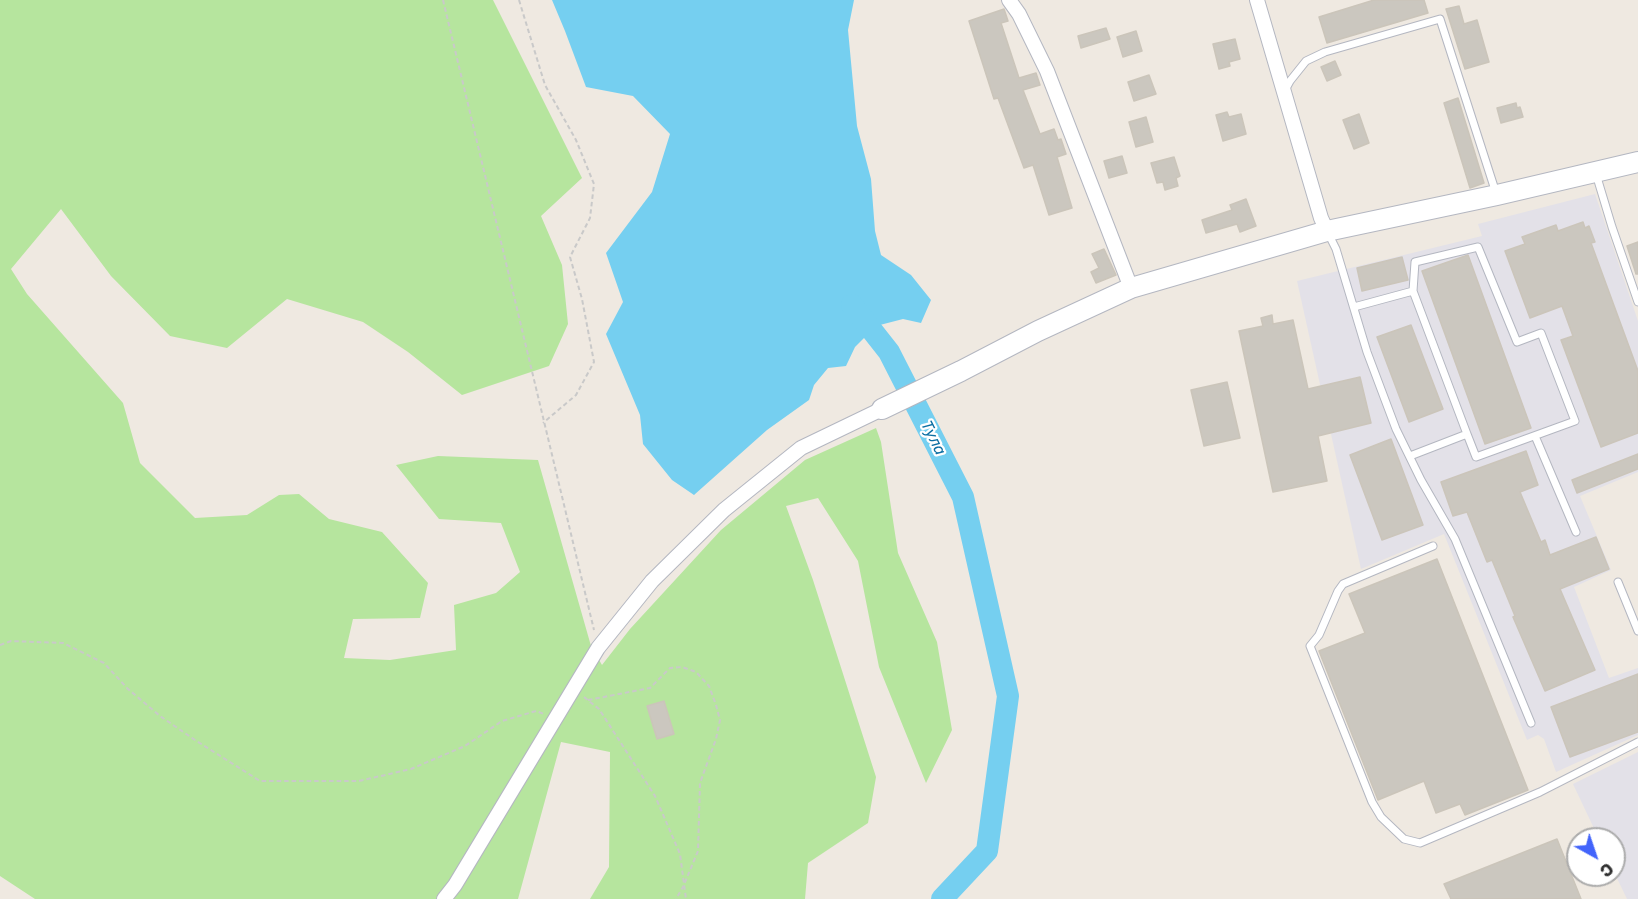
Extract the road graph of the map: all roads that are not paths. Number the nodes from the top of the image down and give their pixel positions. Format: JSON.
{"nodes":[{"id":1,"x":1009,"y":0,"type":"edge"},
{"id":2,"x":1257,"y":0,"type":"edge"},
{"id":3,"x":1284,"y":92,"type":"junction"},
{"id":4,"x":1638,"y":162,"type":"edge"},
{"id":5,"x":1596,"y":172,"type":"junction"},
{"id":6,"x":1497,"y":195,"type":"junction"},
{"id":7,"x":1327,"y":231,"type":"junction"},
{"id":8,"x":1131,"y":288,"type":"junction"},
{"id":9,"x":1413,"y":291,"type":"junction"},
{"id":10,"x":1638,"y":302,"type":"edge"},
{"id":11,"x":1354,"y":307,"type":"junction"},
{"id":12,"x":882,"y":409,"type":"joint"},
{"id":13,"x":1467,"y":434,"type":"junction"},
{"id":14,"x":1535,"y":436,"type":"junction"},
{"id":15,"x":1410,"y":456,"type":"junction"},
{"id":16,"x":1576,"y":532,"type":"dead end"},
{"id":17,"x":1433,"y":546,"type":"dead end"},
{"id":18,"x":1618,"y":582,"type":"dead end"},
{"id":19,"x":1638,"y":631,"type":"edge"},
{"id":20,"x":1531,"y":723,"type":"dead end"},
{"id":21,"x":1638,"y":742,"type":"edge"},
{"id":22,"x":444,"y":899,"type":"edge"}],
"edges":[{"from":1,"to":8,"type":"street"},
{"from":2,"to":3,"type":"street"},
{"from":3,"to":6,"type":"lane"},
{"from":3,"to":7,"type":"street"},
{"from":4,"to":5,"type":"street"},
{"from":5,"to":6,"type":"street"},
{"from":5,"to":10,"type":"lane"},
{"from":6,"to":7,"type":"street"},
{"from":7,"to":8,"type":"street"},
{"from":7,"to":11,"type":"lane"},
{"from":8,"to":12,"type":"street"},
{"from":9,"to":11,"type":"lane"},
{"from":9,"to":13,"type":"lane"},
{"from":9,"to":14,"type":"lane"},
{"from":11,"to":15,"type":"lane"},
{"from":12,"to":22,"type":"street"},
{"from":13,"to":14,"type":"lane"},
{"from":13,"to":15,"type":"lane"},
{"from":14,"to":16,"type":"lane"},
{"from":15,"to":20,"type":"lane"},
{"from":17,"to":21,"type":"lane"},
{"from":18,"to":19,"type":"lane"}]}
